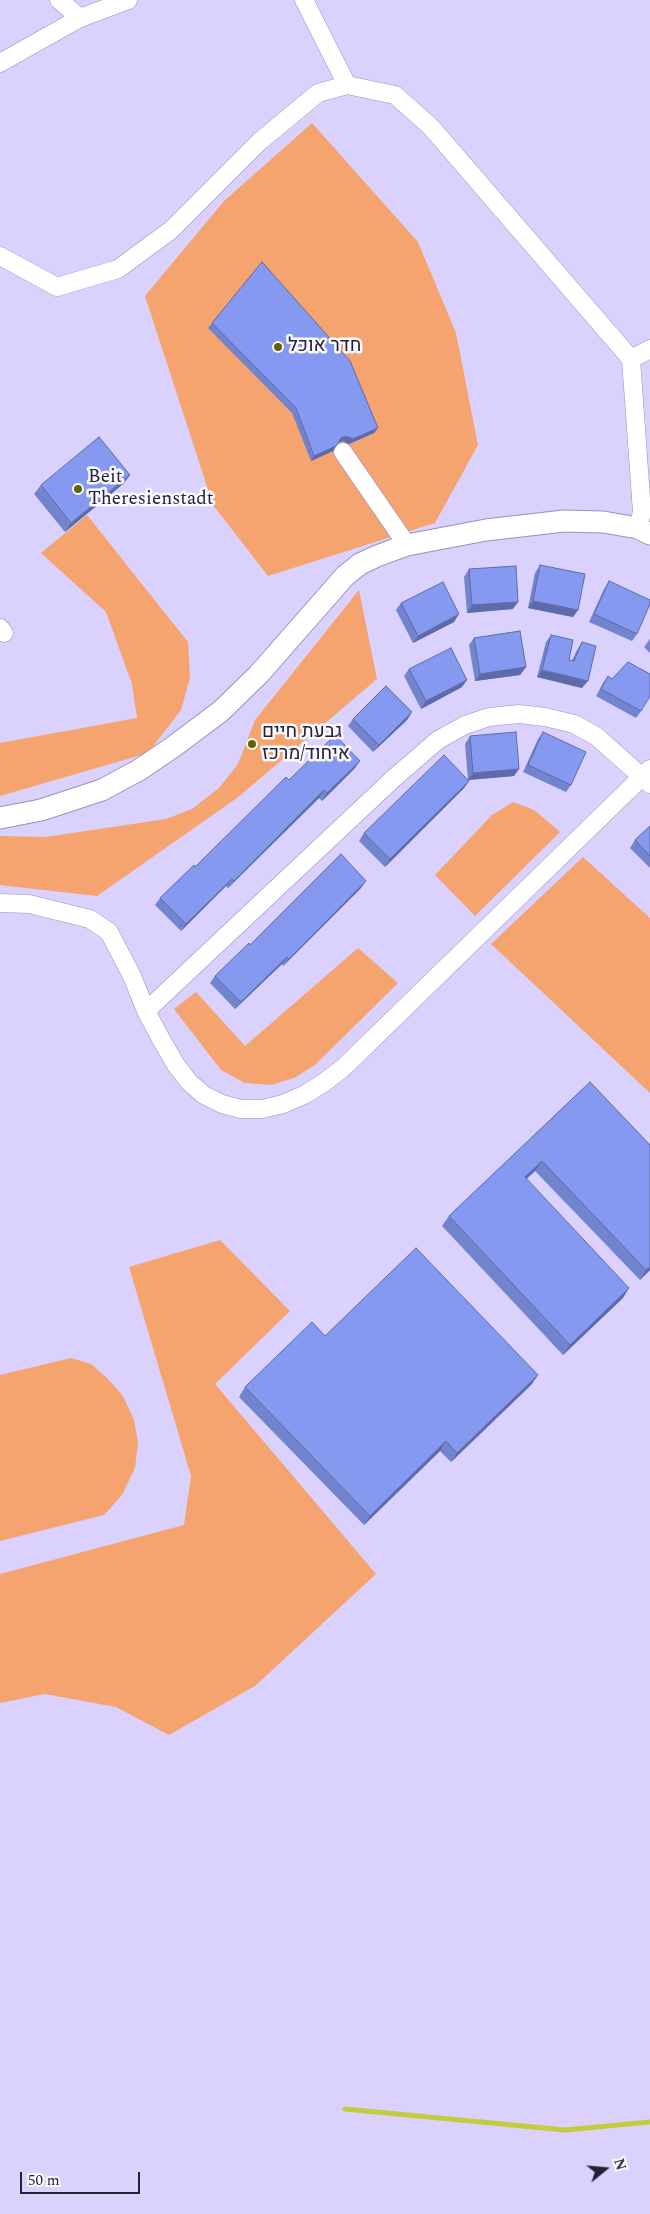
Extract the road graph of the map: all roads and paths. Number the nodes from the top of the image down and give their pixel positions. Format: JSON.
{"nodes":[{"id":1,"x":59,"y":0,"type":"edge"},
{"id":2,"x":128,"y":0,"type":"edge"},
{"id":3,"x":304,"y":0,"type":"edge"},
{"id":4,"x":80,"y":18,"type":"junction"},
{"id":5,"x":0,"y":63,"type":"edge"},
{"id":6,"x":348,"y":85,"type":"junction"},
{"id":7,"x":0,"y":256,"type":"edge"},
{"id":8,"x":650,"y":349,"type":"edge"},
{"id":9,"x":631,"y":359,"type":"junction"},
{"id":10,"x":343,"y":452,"type":"dead end"},
{"id":11,"x":645,"y":522,"type":"edge"},
{"id":12,"x":407,"y":545,"type":"junction"},
{"id":13,"x":647,"y":777,"type":"edge"},
{"id":14,"x":0,"y":818,"type":"edge"},
{"id":15,"x":0,"y":903,"type":"edge"},
{"id":16,"x":146,"y":1011,"type":"junction"}],
"edges":[{"from":1,"to":4,"type":"street"},
{"from":2,"to":4,"type":"street"},
{"from":3,"to":6,"type":"street"},
{"from":4,"to":5,"type":"street"},
{"from":6,"to":7,"type":"street"},
{"from":6,"to":9,"type":"street"},
{"from":8,"to":9,"type":"street"},
{"from":9,"to":11,"type":"street"},
{"from":10,"to":12,"type":"street"},
{"from":11,"to":12,"type":"street"},
{"from":12,"to":14,"type":"street"},
{"from":13,"to":16,"type":"street"},
{"from":13,"to":16,"type":"street"},
{"from":15,"to":16,"type":"street"}]}
